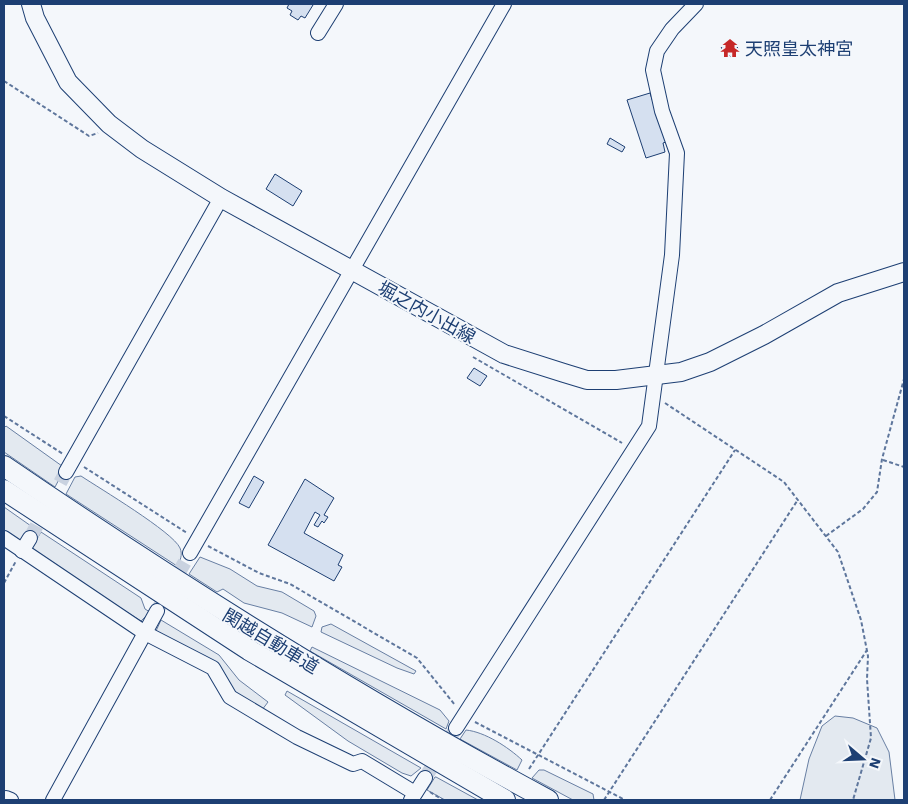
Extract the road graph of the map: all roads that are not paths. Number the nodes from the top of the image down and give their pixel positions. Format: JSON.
{"nodes":[{"id":1,"x":31,"y":4,"type":"edge"},
{"id":2,"x":336,"y":4,"type":"edge"},
{"id":3,"x":504,"y":4,"type":"edge"},
{"id":4,"x":696,"y":4,"type":"edge"},
{"id":5,"x":318,"y":33,"type":"dead end"},
{"id":6,"x":221,"y":198,"type":"junction"},
{"id":7,"x":353,"y":271,"type":"junction"},
{"id":8,"x":904,"y":272,"type":"edge"},
{"id":9,"x":657,"y":376,"type":"junction"},
{"id":10,"x":4,"y":466,"type":"edge"},
{"id":11,"x":70,"y":466,"type":"tunnel mouth"},
{"id":12,"x":4,"y":490,"type":"edge"},
{"id":13,"x":4,"y":538,"type":"edge"},
{"id":14,"x":30,"y":538,"type":"tunnel mouth"},
{"id":15,"x":22,"y":551,"type":"junction"},
{"id":16,"x":190,"y":553,"type":"tunnel mouth"},
{"id":17,"x":157,"y":611,"type":"tunnel mouth"},
{"id":18,"x":144,"y":633,"type":"junction"},
{"id":19,"x":456,"y":728,"type":"tunnel mouth"},
{"id":20,"x":425,"y":778,"type":"tunnel mouth"},
{"id":21,"x":413,"y":797,"type":"edge"},
{"id":22,"x":4,"y":800,"type":"edge"},
{"id":23,"x":11,"y":800,"type":"edge"},
{"id":24,"x":53,"y":800,"type":"edge"},
{"id":25,"x":505,"y":800,"type":"edge"},
{"id":26,"x":548,"y":800,"type":"edge"}],
"edges":[{"from":1,"to":6,"type":"main road","name":"堀之内小出線"},
{"from":2,"to":5,"type":"street"},
{"from":3,"to":7,"type":"street"},
{"from":4,"to":9,"type":"street"},
{"from":6,"to":7,"type":"main road","name":"堀之内小出線"},
{"from":6,"to":11,"type":"street"},
{"from":7,"to":9,"type":"main road","name":"堀之内小出線"},
{"from":7,"to":16,"type":"street"},
{"from":8,"to":9,"type":"main road","name":"堀之内小出線"},
{"from":9,"to":19,"type":"street"},
{"from":10,"to":26,"type":"highway","name":"関越自動車道"},
{"from":12,"to":25,"type":"highway","name":"関越自動車道"},
{"from":13,"to":15,"type":"street"},
{"from":14,"to":15,"type":"street"},
{"from":15,"to":18,"type":"street"},
{"from":17,"to":18,"type":"street"},
{"from":18,"to":21,"type":"street"},
{"from":18,"to":24,"type":"street"},
{"from":20,"to":21,"type":"street"},
{"from":22,"to":23,"type":"street"}]}
